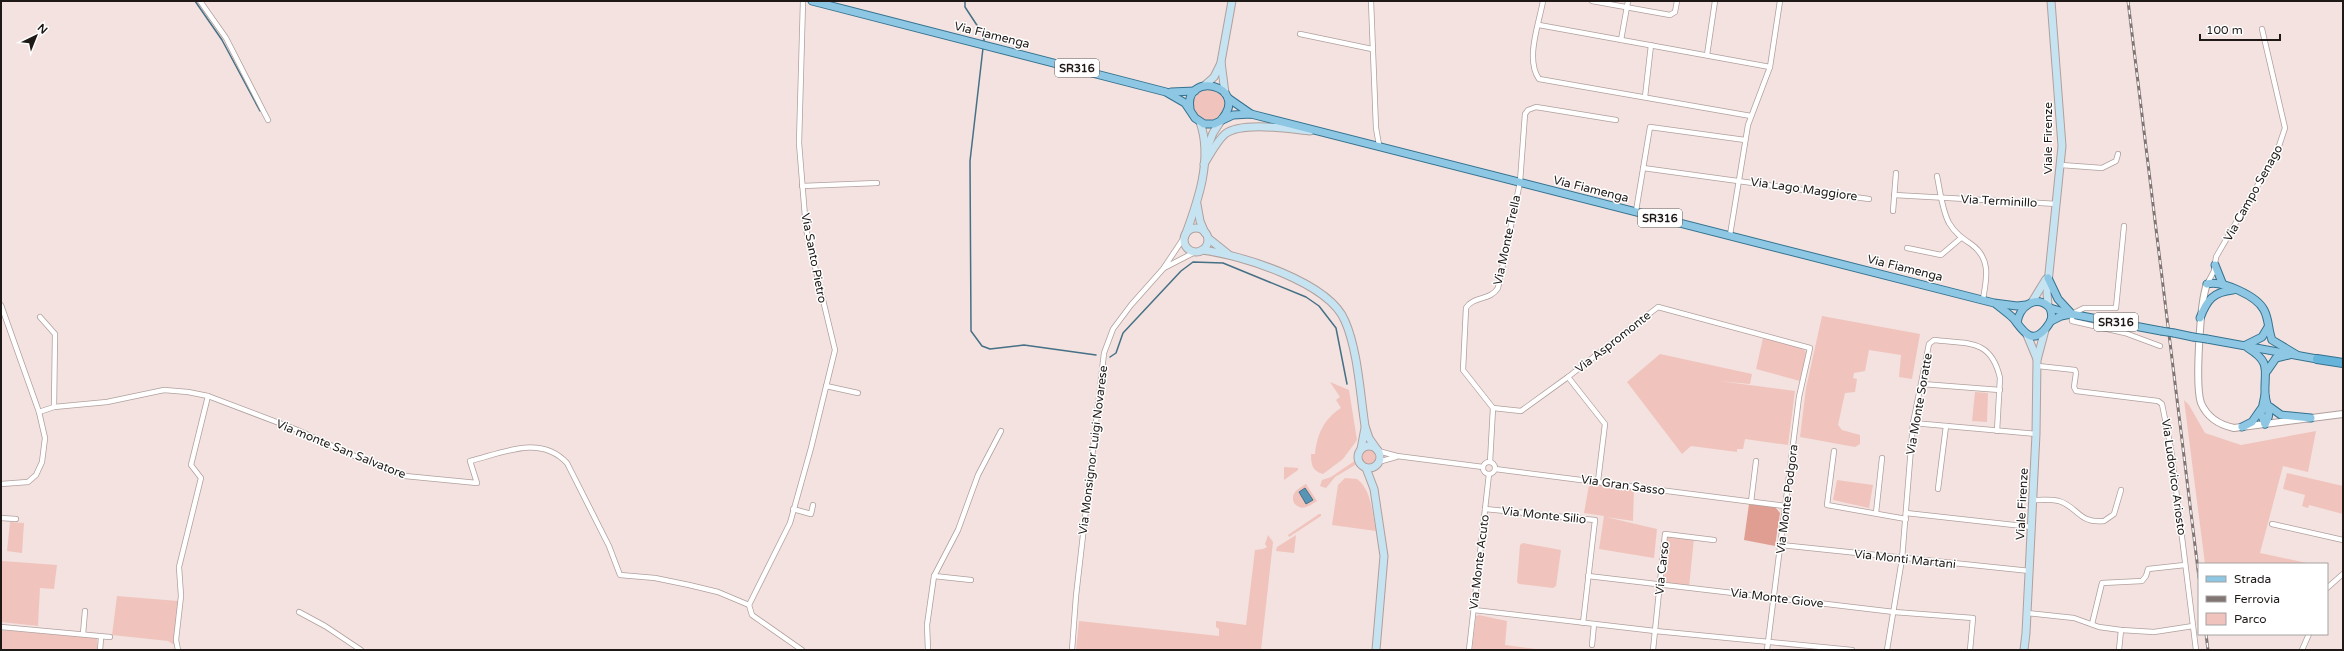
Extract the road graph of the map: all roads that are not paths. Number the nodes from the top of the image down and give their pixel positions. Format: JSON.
{"nodes":[{"id":1,"x":200,"y":1,"type":"edge"},
{"id":2,"x":803,"y":1,"type":"edge"},
{"id":3,"x":812,"y":1,"type":"edge"},
{"id":4,"x":1232,"y":1,"type":"edge"},
{"id":5,"x":1371,"y":1,"type":"edge"},
{"id":6,"x":1542,"y":1,"type":"edge"},
{"id":7,"x":1592,"y":1,"type":"edge"},
{"id":8,"x":1628,"y":1,"type":"edge"},
{"id":9,"x":1677,"y":1,"type":"edge"},
{"id":10,"x":1715,"y":1,"type":"edge"},
{"id":11,"x":1780,"y":1,"type":"edge"},
{"id":12,"x":2051,"y":1,"type":"edge"},
{"id":13,"x":1627,"y":8,"type":"junction"},
{"id":14,"x":1539,"y":25,"type":"junction"},
{"id":15,"x":2262,"y":29,"type":"dead end"},
{"id":16,"x":1300,"y":34,"type":"dead end"},
{"id":17,"x":1621,"y":40,"type":"junction"},
{"id":18,"x":1651,"y":45,"type":"junction"},
{"id":19,"x":1372,"y":49,"type":"junction"},
{"id":20,"x":1707,"y":56,"type":"junction"},
{"id":21,"x":1221,"y":62,"type":"junction"},
{"id":22,"x":1770,"y":67,"type":"junction"},
{"id":23,"x":1205,"y":85,"type":"junction"},
{"id":24,"x":1195,"y":91,"type":"junction"},
{"id":25,"x":1166,"y":92,"type":"junction"},
{"id":26,"x":1226,"y":96,"type":"junction"},
{"id":27,"x":1645,"y":97,"type":"junction"},
{"id":28,"x":1191,"y":113,"type":"junction"},
{"id":29,"x":1251,"y":114,"type":"junction"},
{"id":30,"x":1751,"y":116,"type":"junction"},
{"id":31,"x":1222,"y":119,"type":"junction"},
{"id":32,"x":268,"y":120,"type":"dead end"},
{"id":33,"x":1616,"y":120,"type":"dead end"},
{"id":34,"x":1200,"y":122,"type":"junction"},
{"id":35,"x":1326,"y":133,"type":"junction"},
{"id":36,"x":1745,"y":140,"type":"junction"},
{"id":37,"x":1379,"y":145,"type":"junction"},
{"id":38,"x":1205,"y":153,"type":"junction"},
{"id":39,"x":2118,"y":154,"type":"dead end"},
{"id":40,"x":1204,"y":164,"type":"junction"},
{"id":41,"x":2061,"y":165,"type":"junction"},
{"id":42,"x":1643,"y":168,"type":"junction"},
{"id":43,"x":1896,"y":173,"type":"dead end"},
{"id":44,"x":1937,"y":176,"type":"dead end"},
{"id":45,"x":1739,"y":180,"type":"junction"},
{"id":46,"x":1520,"y":182,"type":"junction"},
{"id":47,"x":877,"y":183,"type":"dead end"},
{"id":48,"x":802,"y":186,"type":"junction"},
{"id":49,"x":1894,"y":195,"type":"junction"},
{"id":50,"x":1869,"y":198,"type":"dead end"},
{"id":51,"x":1942,"y":198,"type":"junction"},
{"id":52,"x":1197,"y":204,"type":"junction"},
{"id":53,"x":2057,"y":204,"type":"junction"},
{"id":54,"x":1636,"y":211,"type":"junction"},
{"id":55,"x":1892,"y":211,"type":"dead end"},
{"id":56,"x":2124,"y":226,"type":"dead end"},
{"id":57,"x":1730,"y":235,"type":"junction"},
{"id":58,"x":1185,"y":236,"type":"junction"},
{"id":59,"x":1206,"y":236,"type":"junction"},
{"id":60,"x":1961,"y":238,"type":"junction"},
{"id":61,"x":1907,"y":248,"type":"dead end"},
{"id":62,"x":1198,"y":251,"type":"junction"},
{"id":63,"x":1228,"y":254,"type":"junction"},
{"id":64,"x":2215,"y":263,"type":"junction"},
{"id":65,"x":1163,"y":269,"type":"junction"},
{"id":66,"x":2049,"y":276,"type":"junction"},
{"id":67,"x":2208,"y":284,"type":"junction"},
{"id":68,"x":2223,"y":288,"type":"junction"},
{"id":69,"x":1983,"y":299,"type":"junction"},
{"id":70,"x":1994,"y":303,"type":"junction"},
{"id":71,"x":2029,"y":304,"type":"junction"},
{"id":72,"x":1,"y":305,"type":"edge"},
{"id":73,"x":2049,"y":306,"type":"junction"},
{"id":74,"x":2072,"y":314,"type":"junction"},
{"id":75,"x":40,"y":317,"type":"dead end"},
{"id":76,"x":2200,"y":318,"type":"junction"},
{"id":77,"x":2051,"y":321,"type":"junction"},
{"id":78,"x":2017,"y":323,"type":"junction"},
{"id":79,"x":2268,"y":327,"type":"junction"},
{"id":80,"x":2045,"y":330,"type":"junction"},
{"id":81,"x":2027,"y":335,"type":"junction"},
{"id":82,"x":2244,"y":345,"type":"junction"},
{"id":83,"x":2160,"y":346,"type":"dead end"},
{"id":84,"x":1810,"y":348,"type":"joint"},
{"id":85,"x":2297,"y":354,"type":"junction"},
{"id":86,"x":2317,"y":359,"type":"joint"},
{"id":87,"x":2343,"y":362,"type":"edge"},
{"id":88,"x":2037,"y":363,"type":"junction"},
{"id":89,"x":2267,"y":371,"type":"junction"},
{"id":90,"x":1568,"y":377,"type":"junction"},
{"id":91,"x":1922,"y":384,"type":"junction"},
{"id":92,"x":826,"y":386,"type":"junction"},
{"id":93,"x":2000,"y":390,"type":"junction"},
{"id":94,"x":858,"y":393,"type":"dead end"},
{"id":95,"x":2265,"y":395,"type":"junction"},
{"id":96,"x":208,"y":396,"type":"junction"},
{"id":97,"x":54,"y":407,"type":"junction"},
{"id":98,"x":2270,"y":407,"type":"junction"},
{"id":99,"x":1494,"y":408,"type":"junction"},
{"id":100,"x":2261,"y":408,"type":"junction"},
{"id":101,"x":40,"y":412,"type":"junction"},
{"id":102,"x":2343,"y":414,"type":"edge"},
{"id":103,"x":2311,"y":418,"type":"junction"},
{"id":104,"x":1913,"y":423,"type":"junction"},
{"id":105,"x":2265,"y":424,"type":"junction"},
{"id":106,"x":1365,"y":426,"type":"junction"},
{"id":107,"x":1946,"y":426,"type":"junction"},
{"id":108,"x":2242,"y":427,"type":"junction"},
{"id":109,"x":1001,"y":431,"type":"dead end"},
{"id":110,"x":1998,"y":431,"type":"junction"},
{"id":111,"x":2036,"y":434,"type":"junction"},
{"id":112,"x":1361,"y":449,"type":"junction"},
{"id":113,"x":1378,"y":451,"type":"junction"},
{"id":114,"x":1834,"y":451,"type":"dead end"},
{"id":115,"x":1397,"y":456,"type":"junction"},
{"id":116,"x":1882,"y":458,"type":"dead end"},
{"id":117,"x":1756,"y":461,"type":"dead end"},
{"id":118,"x":1378,"y":462,"type":"junction"},
{"id":119,"x":1490,"y":462,"type":"junction"},
{"id":120,"x":1483,"y":467,"type":"junction"},
{"id":121,"x":1366,"y":468,"type":"junction"},
{"id":122,"x":1495,"y":469,"type":"junction"},
{"id":123,"x":1489,"y":474,"type":"junction"},
{"id":124,"x":1598,"y":481,"type":"junction"},
{"id":125,"x":1,"y":484,"type":"edge"},
{"id":126,"x":1374,"y":489,"type":"junction"},
{"id":127,"x":1938,"y":490,"type":"dead end"},
{"id":128,"x":2121,"y":490,"type":"dead end"},
{"id":129,"x":2033,"y":500,"type":"junction"},
{"id":130,"x":1751,"y":502,"type":"junction"},
{"id":131,"x":814,"y":505,"type":"dead end"},
{"id":132,"x":1785,"y":506,"type":"junction"},
{"id":133,"x":1485,"y":509,"type":"junction"},
{"id":134,"x":793,"y":510,"type":"junction"},
{"id":135,"x":1876,"y":513,"type":"junction"},
{"id":136,"x":1906,"y":513,"type":"junction"},
{"id":137,"x":1,"y":518,"type":"edge"},
{"id":138,"x":16,"y":519,"type":"dead end"},
{"id":139,"x":1906,"y":519,"type":"junction"},
{"id":140,"x":2272,"y":524,"type":"dead end"},
{"id":141,"x":2032,"y":527,"type":"junction"},
{"id":142,"x":1714,"y":540,"type":"dead end"},
{"id":143,"x":2343,"y":540,"type":"edge"},
{"id":144,"x":1781,"y":545,"type":"junction"},
{"id":145,"x":1902,"y":559,"type":"junction"},
{"id":146,"x":2185,"y":565,"type":"junction"},
{"id":147,"x":2030,"y":571,"type":"junction"},
{"id":148,"x":2343,"y":574,"type":"edge"},
{"id":149,"x":934,"y":576,"type":"junction"},
{"id":150,"x":1588,"y":576,"type":"junction"},
{"id":151,"x":971,"y":580,"type":"dead end"},
{"id":152,"x":1660,"y":584,"type":"junction"},
{"id":153,"x":2328,"y":587,"type":"edge"},
{"id":154,"x":1774,"y":597,"type":"junction"},
{"id":155,"x":749,"y":604,"type":"junction"},
{"id":156,"x":1474,"y":610,"type":"junction"},
{"id":157,"x":85,"y":611,"type":"dead end"},
{"id":158,"x":299,"y":612,"type":"dead end"},
{"id":159,"x":1894,"y":612,"type":"junction"},
{"id":160,"x":2027,"y":613,"type":"junction"},
{"id":161,"x":1583,"y":623,"type":"junction"},
{"id":162,"x":1594,"y":624,"type":"junction"},
{"id":163,"x":2092,"y":624,"type":"junction"},
{"id":164,"x":2193,"y":626,"type":"junction"},
{"id":165,"x":1,"y":627,"type":"edge"},
{"id":166,"x":2121,"y":630,"type":"junction"},
{"id":167,"x":1655,"y":631,"type":"junction"},
{"id":168,"x":83,"y":634,"type":"junction"},
{"id":169,"x":2309,"y":635,"type":"edge"},
{"id":170,"x":110,"y":637,"type":"dead end"},
{"id":171,"x":101,"y":638,"type":"dead end"},
{"id":172,"x":1768,"y":642,"type":"junction"},
{"id":173,"x":1592,"y":645,"type":"dead end"},
{"id":174,"x":100,"y":650,"type":"edge"},
{"id":175,"x":178,"y":650,"type":"edge"},
{"id":176,"x":361,"y":650,"type":"edge"},
{"id":177,"x":802,"y":650,"type":"edge"},
{"id":178,"x":928,"y":650,"type":"edge"},
{"id":179,"x":1072,"y":650,"type":"edge"},
{"id":180,"x":1376,"y":650,"type":"edge"},
{"id":181,"x":1469,"y":650,"type":"edge"},
{"id":182,"x":1653,"y":650,"type":"edge"},
{"id":183,"x":1767,"y":650,"type":"edge"},
{"id":184,"x":1852,"y":650,"type":"edge"},
{"id":185,"x":1887,"y":650,"type":"edge"},
{"id":186,"x":1970,"y":650,"type":"edge"},
{"id":187,"x":2024,"y":650,"type":"edge"},
{"id":188,"x":2118,"y":650,"type":"edge"},
{"id":189,"x":2196,"y":650,"type":"edge"},
{"id":190,"x":2302,"y":650,"type":"edge"}],
"edges":[{"from":1,"to":32,"type":"street"},
{"from":2,"to":48,"type":"street","name":"Via Santo Pietro"},
{"from":3,"to":25,"type":"main road","name":"Via Fiamenga","number":"SR316"},
{"from":4,"to":21,"type":"main road"},
{"from":5,"to":19,"type":"street"},
{"from":6,"to":14,"type":"street"},
{"from":7,"to":13,"type":"street"},
{"from":8,"to":13,"type":"street"},
{"from":9,"to":13,"type":"street"},
{"from":10,"to":20,"type":"street"},
{"from":11,"to":22,"type":"street","name":"Via Lago Maggiore"},
{"from":12,"to":41,"type":"main road","name":"Viale Firenze"},
{"from":13,"to":17,"type":"street"},
{"from":14,"to":17,"type":"street"},
{"from":14,"to":27,"type":"street"},
{"from":15,"to":64,"type":"street","name":"Via Campo Senago"},
{"from":16,"to":19,"type":"street"},
{"from":17,"to":18,"type":"street"},
{"from":18,"to":20,"type":"street"},
{"from":18,"to":27,"type":"street"},
{"from":19,"to":37,"type":"street"},
{"from":20,"to":22,"type":"street"},
{"from":21,"to":23,"type":"main road"},
{"from":21,"to":26,"type":"main road"},
{"from":22,"to":30,"type":"street","name":"Via Lago Maggiore"},
{"from":23,"to":24,"type":"main road","name":"Via Fiamenga","number":"SR316"},
{"from":23,"to":26,"type":"main road","name":"Via Fiamenga","number":"SR316"},
{"from":24,"to":25,"type":"main road","name":"Via Fiamenga","number":"SR316"},
{"from":24,"to":28,"type":"main road"},
{"from":25,"to":28,"type":"main road","name":"Via Fiamenga","number":"SR316"},
{"from":26,"to":29,"type":"main road","name":"Via Fiamenga","number":"SR316"},
{"from":26,"to":31,"type":"main road"},
{"from":27,"to":30,"type":"street"},
{"from":28,"to":34,"type":"main road","name":"Via Fiamenga","number":"SR316"},
{"from":29,"to":31,"type":"main road","name":"Via Fiamenga","number":"SR316"},
{"from":29,"to":35,"type":"main road","name":"Via Fiamenga","number":"SR316"},
{"from":30,"to":36,"type":"street","name":"Via Lago Maggiore"},
{"from":31,"to":34,"type":"main road","name":"Via Fiamenga","number":"SR316"},
{"from":31,"to":38,"type":"main road"},
{"from":33,"to":46,"type":"street","name":"Via Monte Trella"},
{"from":34,"to":38,"type":"main road"},
{"from":35,"to":37,"type":"main road","name":"Via Fiamenga","number":"SR316"},
{"from":35,"to":40,"type":"main road"},
{"from":36,"to":42,"type":"street"},
{"from":36,"to":45,"type":"street","name":"Via Lago Maggiore"},
{"from":37,"to":46,"type":"main road","name":"Via Fiamenga","number":"SR316"},
{"from":38,"to":40,"type":"main road"},
{"from":39,"to":41,"type":"street"},
{"from":40,"to":52,"type":"main road"},
{"from":41,"to":53,"type":"main road","name":"Viale Firenze"},
{"from":42,"to":45,"type":"street"},
{"from":42,"to":54,"type":"street"},
{"from":43,"to":49,"type":"street"},
{"from":44,"to":51,"type":"street","name":"Via Terminillo"},
{"from":45,"to":50,"type":"street","name":"Via Lago Maggiore"},
{"from":45,"to":57,"type":"street","name":"Via Lago Maggiore"},
{"from":46,"to":54,"type":"main road","name":"Via Fiamenga","number":"SR316"},
{"from":46,"to":99,"type":"street","name":"Via Monte Trella"},
{"from":47,"to":48,"type":"street"},
{"from":48,"to":92,"type":"street","name":"Via Santo Pietro"},
{"from":49,"to":51,"type":"street"},
{"from":49,"to":55,"type":"street"},
{"from":51,"to":53,"type":"street","name":"Via Terminillo"},
{"from":51,"to":60,"type":"street","name":"Via Terminillo"},
{"from":52,"to":58,"type":"main road"},
{"from":52,"to":59,"type":"main road"},
{"from":53,"to":66,"type":"main road","name":"Viale Firenze"},
{"from":54,"to":57,"type":"main road","name":"Via Fiamenga","number":"SR316"},
{"from":56,"to":74,"type":"street"},
{"from":57,"to":69,"type":"main road","name":"Via Fiamenga","number":"SR316"},
{"from":58,"to":59,"type":"main road"},
{"from":58,"to":62,"type":"main road"},
{"from":58,"to":65,"type":"street","name":"Via Monsignor Luigi Novarese"},
{"from":59,"to":62,"type":"main road"},
{"from":59,"to":63,"type":"main road"},
{"from":60,"to":61,"type":"street"},
{"from":60,"to":69,"type":"street","name":"Via Terminillo"},
{"from":62,"to":63,"type":"main road"},
{"from":62,"to":65,"type":"street","name":"Via Monsignor Luigi Novarese"},
{"from":63,"to":106,"type":"main road"},
{"from":64,"to":67,"type":"street","name":"Via Campo Senago"},
{"from":64,"to":68,"type":"main road"},
{"from":65,"to":179,"type":"street","name":"Via Monsignor Luigi Novarese"},
{"from":66,"to":71,"type":"main road","name":"Viale Firenze"},
{"from":66,"to":73,"type":"main road","name":"Viale Firenze"},
{"from":66,"to":74,"type":"main road"},
{"from":67,"to":68,"type":"main road"},
{"from":67,"to":76,"type":"street"},
{"from":68,"to":76,"type":"main road"},
{"from":68,"to":79,"type":"main road"},
{"from":69,"to":70,"type":"main road","name":"Via Fiamenga","number":"SR316"},
{"from":70,"to":71,"type":"main road","name":"Via Fiamenga","number":"SR316"},
{"from":70,"to":78,"type":"main road","name":"Via Fiamenga","number":"SR316"},
{"from":71,"to":73,"type":"main road","number":"SR316"},
{"from":71,"to":78,"type":"main road","name":"Viale Firenze"},
{"from":72,"to":101,"type":"street"},
{"from":73,"to":74,"type":"main road","number":"SR316"},
{"from":73,"to":77,"type":"main road","name":"Viale Firenze"},
{"from":74,"to":77,"type":"main road","number":"SR316"},
{"from":74,"to":82,"type":"main road","number":"SR316","bridge":true},
{"from":74,"to":83,"type":"street"},
{"from":75,"to":97,"type":"street"},
{"from":76,"to":108,"type":"street"},
{"from":77,"to":80,"type":"main road","name":"Viale Firenze"},
{"from":78,"to":81,"type":"main road","name":"Viale Firenze","number":"SR316"},
{"from":79,"to":82,"type":"main road"},
{"from":79,"to":85,"type":"main road"},
{"from":80,"to":81,"type":"main road"},
{"from":80,"to":88,"type":"main road","name":"Viale Firenze"},
{"from":81,"to":88,"type":"main road","name":"Viale Firenze"},
{"from":82,"to":85,"type":"main road","number":"SR316"},
{"from":82,"to":89,"type":"main road"},
{"from":84,"to":90,"type":"street","name":"Via Aspromonte"},
{"from":84,"to":132,"type":"street","name":"Via Monte Podgora"},
{"from":85,"to":86,"type":"main road","number":"SR316"},
{"from":85,"to":89,"type":"main road"},
{"from":86,"to":87,"type":"highway","number":"SR316"},
{"from":88,"to":111,"type":"main road","name":"Viale Firenze"},
{"from":88,"to":146,"type":"street","name":"Via Ludovico Ariosto"},
{"from":89,"to":95,"type":"main road"},
{"from":90,"to":99,"type":"street","name":"Via Aspromonte"},
{"from":90,"to":124,"type":"street"},
{"from":91,"to":93,"type":"street"},
{"from":91,"to":93,"type":"street","name":"Via Monte Soratte"},
{"from":91,"to":104,"type":"street","name":"Via Monte Soratte"},
{"from":92,"to":94,"type":"street"},
{"from":92,"to":134,"type":"street","name":"Via Santo Pietro"},
{"from":93,"to":110,"type":"street"},
{"from":95,"to":98,"type":"main road"},
{"from":95,"to":100,"type":"main road"},
{"from":96,"to":97,"type":"street"},
{"from":96,"to":155,"type":"street","name":"Via monte San Salvatore"},
{"from":96,"to":175,"type":"street"},
{"from":97,"to":101,"type":"street"},
{"from":98,"to":103,"type":"main road"},
{"from":98,"to":105,"type":"main road"},
{"from":99,"to":119,"type":"street"},
{"from":100,"to":105,"type":"main road"},
{"from":100,"to":108,"type":"main road"},
{"from":101,"to":125,"type":"street"},
{"from":102,"to":103,"type":"street"},
{"from":103,"to":105,"type":"street"},
{"from":104,"to":107,"type":"street"},
{"from":104,"to":136,"type":"street","name":"Via Monte Soratte"},
{"from":105,"to":108,"type":"street"},
{"from":106,"to":112,"type":"main road"},
{"from":106,"to":113,"type":"main road"},
{"from":107,"to":110,"type":"street"},
{"from":107,"to":127,"type":"street"},
{"from":109,"to":149,"type":"street"},
{"from":110,"to":111,"type":"street"},
{"from":111,"to":129,"type":"main road","name":"Viale Firenze"},
{"from":112,"to":113,"type":"main road"},
{"from":112,"to":121,"type":"main road"},
{"from":113,"to":115,"type":"street"},
{"from":113,"to":118,"type":"main road"},
{"from":114,"to":135,"type":"street"},
{"from":115,"to":118,"type":"street"},
{"from":115,"to":120,"type":"street"},
{"from":116,"to":135,"type":"street"},
{"from":117,"to":130,"type":"street"},
{"from":118,"to":121,"type":"main road"},
{"from":118,"to":126,"type":"main road"},
{"from":119,"to":120,"type":"street"},
{"from":119,"to":122,"type":"street"},
{"from":120,"to":123,"type":"street"},
{"from":121,"to":126,"type":"main road"},
{"from":122,"to":123,"type":"street"},
{"from":122,"to":124,"type":"street","name":"Via Gran Sasso"},
{"from":123,"to":133,"type":"street","name":"Via Monte Acuto"},
{"from":124,"to":130,"type":"street","name":"Via Gran Sasso"},
{"from":126,"to":180,"type":"main road"},
{"from":128,"to":129,"type":"street"},
{"from":129,"to":141,"type":"main road","name":"Viale Firenze"},
{"from":130,"to":132,"type":"street","name":"Via Gran Sasso"},
{"from":131,"to":134,"type":"street"},
{"from":132,"to":144,"type":"street","name":"Via Monte Podgora"},
{"from":133,"to":150,"type":"street","name":"Via Monte Silio"},
{"from":133,"to":156,"type":"street","name":"Via Monte Acuto"},
{"from":134,"to":155,"type":"street","name":"Via Santo Pietro"},
{"from":135,"to":139,"type":"street"},
{"from":136,"to":139,"type":"street","name":"Via Monte Soratte"},
{"from":136,"to":141,"type":"street"},
{"from":137,"to":138,"type":"street"},
{"from":139,"to":145,"type":"street","name":"Via Monte Soratte"},
{"from":140,"to":143,"type":"street"},
{"from":141,"to":147,"type":"main road","name":"Viale Firenze"},
{"from":142,"to":152,"type":"street","name":"Via Carso"},
{"from":144,"to":145,"type":"street","name":"Via Monti Martani"},
{"from":144,"to":154,"type":"street","name":"Via Monte Podgora"},
{"from":145,"to":147,"type":"street","name":"Via Monti Martani"},
{"from":145,"to":159,"type":"street"},
{"from":146,"to":163,"type":"street"},
{"from":146,"to":164,"type":"street","name":"Via Ludovico Ariosto"},
{"from":147,"to":160,"type":"main road","name":"Viale Firenze"},
{"from":148,"to":153,"type":"street"},
{"from":149,"to":151,"type":"street"},
{"from":149,"to":178,"type":"street"},
{"from":150,"to":152,"type":"street","name":"Via Monte Giove"},
{"from":150,"to":161,"type":"street","name":"Via Monte Silio"},
{"from":152,"to":154,"type":"street","name":"Via Monte Giove"},
{"from":152,"to":167,"type":"street","name":"Via Carso"},
{"from":154,"to":159,"type":"street","name":"Via Monte Giove"},
{"from":154,"to":172,"type":"street","name":"Via Monte Podgora"},
{"from":155,"to":177,"type":"street"},
{"from":156,"to":161,"type":"street"},
{"from":156,"to":181,"type":"street","name":"Via Monte Acuto"},
{"from":157,"to":168,"type":"street"},
{"from":158,"to":176,"type":"street"},
{"from":159,"to":185,"type":"street"},
{"from":159,"to":186,"type":"street","name":"Via Monte Giove"},
{"from":160,"to":163,"type":"street"},
{"from":160,"to":187,"type":"main road","name":"Viale Firenze"},
{"from":161,"to":162,"type":"street"},
{"from":162,"to":167,"type":"street"},
{"from":162,"to":173,"type":"street"},
{"from":163,"to":166,"type":"street"},
{"from":164,"to":166,"type":"street"},
{"from":164,"to":189,"type":"street","name":"Via Ludovico Ariosto"},
{"from":165,"to":168,"type":"street"},
{"from":166,"to":188,"type":"street"},
{"from":167,"to":172,"type":"street"},
{"from":167,"to":182,"type":"street","name":"Via Carso"},
{"from":168,"to":170,"type":"street"},
{"from":169,"to":190,"type":"street"},
{"from":171,"to":174,"type":"street"},
{"from":172,"to":183,"type":"street","name":"Via Monte Podgora"},
{"from":172,"to":184,"type":"street"}]}
